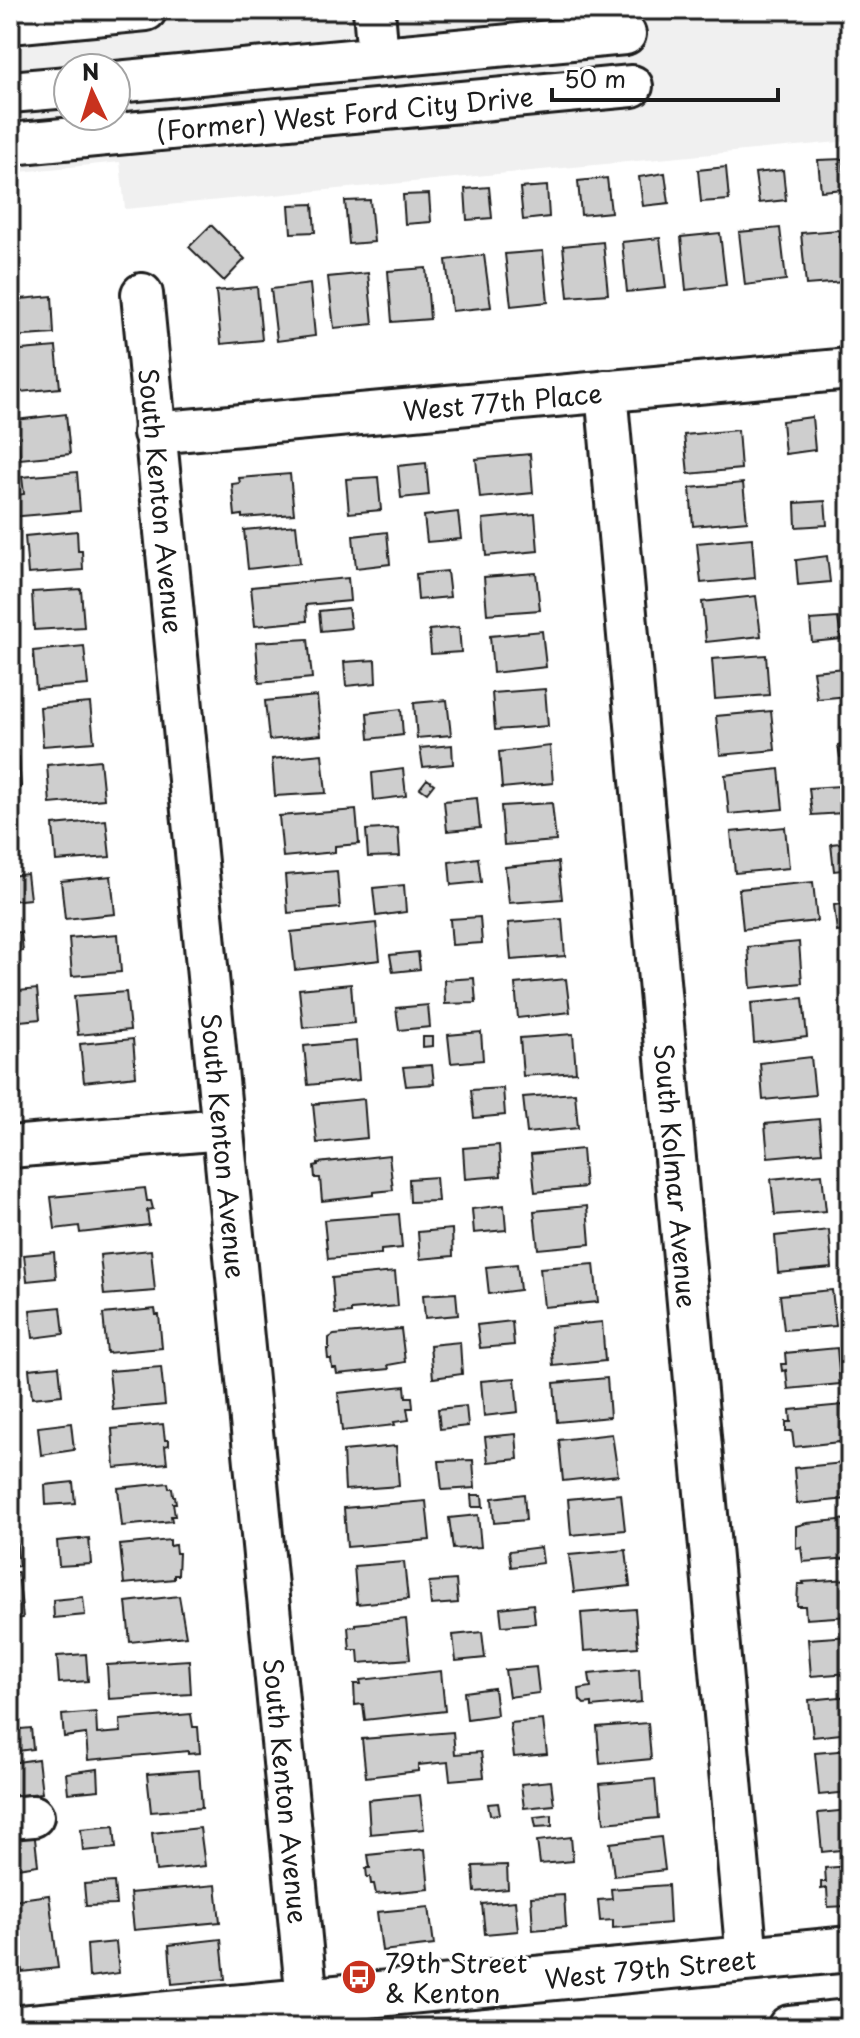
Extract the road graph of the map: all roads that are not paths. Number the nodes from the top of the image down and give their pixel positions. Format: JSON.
{"nodes":[{"id":1,"x":146,"y":10,"type":"edge"},
{"id":2,"x":374,"y":10,"type":"edge"},
{"id":3,"x":10,"y":23,"type":"edge"},
{"id":4,"x":625,"y":34,"type":"dead end"},
{"id":5,"x":378,"y":57,"type":"junction"},
{"id":6,"x":132,"y":80,"type":"edge"},
{"id":7,"x":632,"y":86,"type":"dead end"},
{"id":8,"x":52,"y":88,"type":"edge"},
{"id":9,"x":10,"y":92,"type":"edge"},
{"id":10,"x":132,"y":123,"type":"edge"},
{"id":11,"x":53,"y":132,"type":"edge"},
{"id":12,"x":10,"y":144,"type":"edge"},
{"id":13,"x":142,"y":294,"type":"dead end"},
{"id":14,"x":850,"y":369,"type":"edge"},
{"id":15,"x":606,"y":391,"type":"junction"},
{"id":16,"x":154,"y":433,"type":"junction"},
{"id":17,"x":223,"y":1129,"type":"junction"},
{"id":18,"x":10,"y":1147,"type":"edge"},
{"id":19,"x":850,"y":1949,"type":"edge"},
{"id":20,"x":747,"y":1959,"type":"junction"},
{"id":21,"x":307,"y":2000,"type":"junction"},
{"id":22,"x":850,"y":2022,"type":"edge"},
{"id":23,"x":45,"y":2027,"type":"edge"},
{"id":24,"x":790,"y":2028,"type":"edge"}],
"edges":[{"from":1,"to":3,"type":"street"},
{"from":2,"to":5,"type":"street"},
{"from":4,"to":5,"type":"street","name":"(Former) West Ford City Drive"},
{"from":5,"to":6,"type":"street","name":"(Former) West Ford City Drive"},
{"from":7,"to":10,"type":"street","name":"(Former) West Ford City Drive"},
{"from":8,"to":9,"type":"street"},
{"from":11,"to":12,"type":"street","name":"(Former) West Ford City Drive"},
{"from":13,"to":16,"type":"street","name":"South Kenton Avenue"},
{"from":14,"to":15,"type":"street","name":"West 77th Place"},
{"from":15,"to":16,"type":"street","name":"West 77th Place"},
{"from":15,"to":20,"type":"street","name":"South Kolmar Avenue"},
{"from":16,"to":17,"type":"street","name":"South Kenton Avenue"},
{"from":17,"to":18,"type":"street"},
{"from":17,"to":21,"type":"street","name":"South Kenton Avenue"},
{"from":19,"to":20,"type":"main road","name":"West 79th Street"},
{"from":20,"to":21,"type":"main road","name":"West 79th Street"},
{"from":21,"to":23,"type":"main road","name":"West 79th Street"},
{"from":22,"to":24,"type":"main road"}]}
